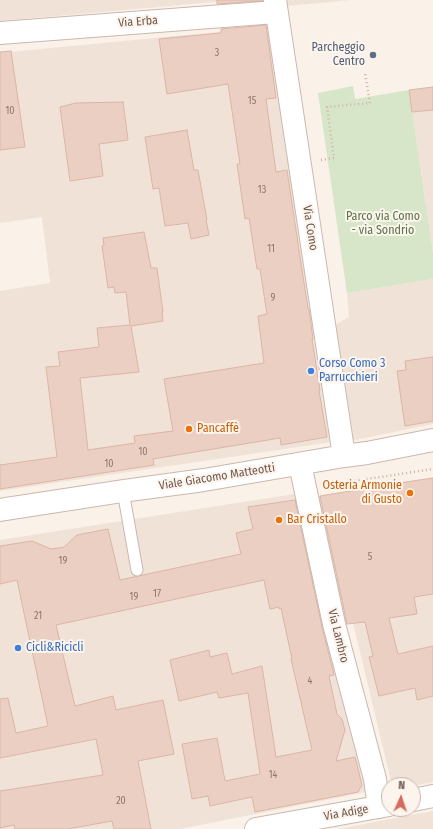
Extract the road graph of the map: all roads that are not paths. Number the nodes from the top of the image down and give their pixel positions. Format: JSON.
{"nodes":[{"id":1,"x":275,"y":6,"type":"edge"},
{"id":2,"x":0,"y":32,"type":"edge"},
{"id":3,"x":433,"y":440,"type":"edge"},
{"id":4,"x":344,"y":456,"type":"junction"},
{"id":5,"x":300,"y":464,"type":"junction"},
{"id":6,"x":124,"y":491,"type":"junction"},
{"id":7,"x":0,"y":510,"type":"edge"},
{"id":8,"x":137,"y":570,"type":"dead end"},
{"id":9,"x":433,"y":796,"type":"edge"},
{"id":10,"x":381,"y":797,"type":"edge"},
{"id":11,"x":421,"y":798,"type":"edge"},
{"id":12,"x":381,"y":807,"type":"edge"},
{"id":13,"x":256,"y":829,"type":"edge"}],
"edges":[{"from":1,"to":2,"type":"street","name":"Via Erba"},
{"from":1,"to":4,"type":"street","name":"Via Como"},
{"from":3,"to":4,"type":"street","name":"Viale Giacomo Matteotti"},
{"from":4,"to":5,"type":"street","name":"Viale Giacomo Matteotti"},
{"from":5,"to":6,"type":"street","name":"Viale Giacomo Matteotti"},
{"from":5,"to":10,"type":"street","name":"Via Lambro"},
{"from":6,"to":7,"type":"street","name":"Viale Giacomo Matteotti"},
{"from":6,"to":8,"type":"lane"},
{"from":9,"to":11,"type":"street"},
{"from":12,"to":13,"type":"street","name":"Via Adige"}]}
